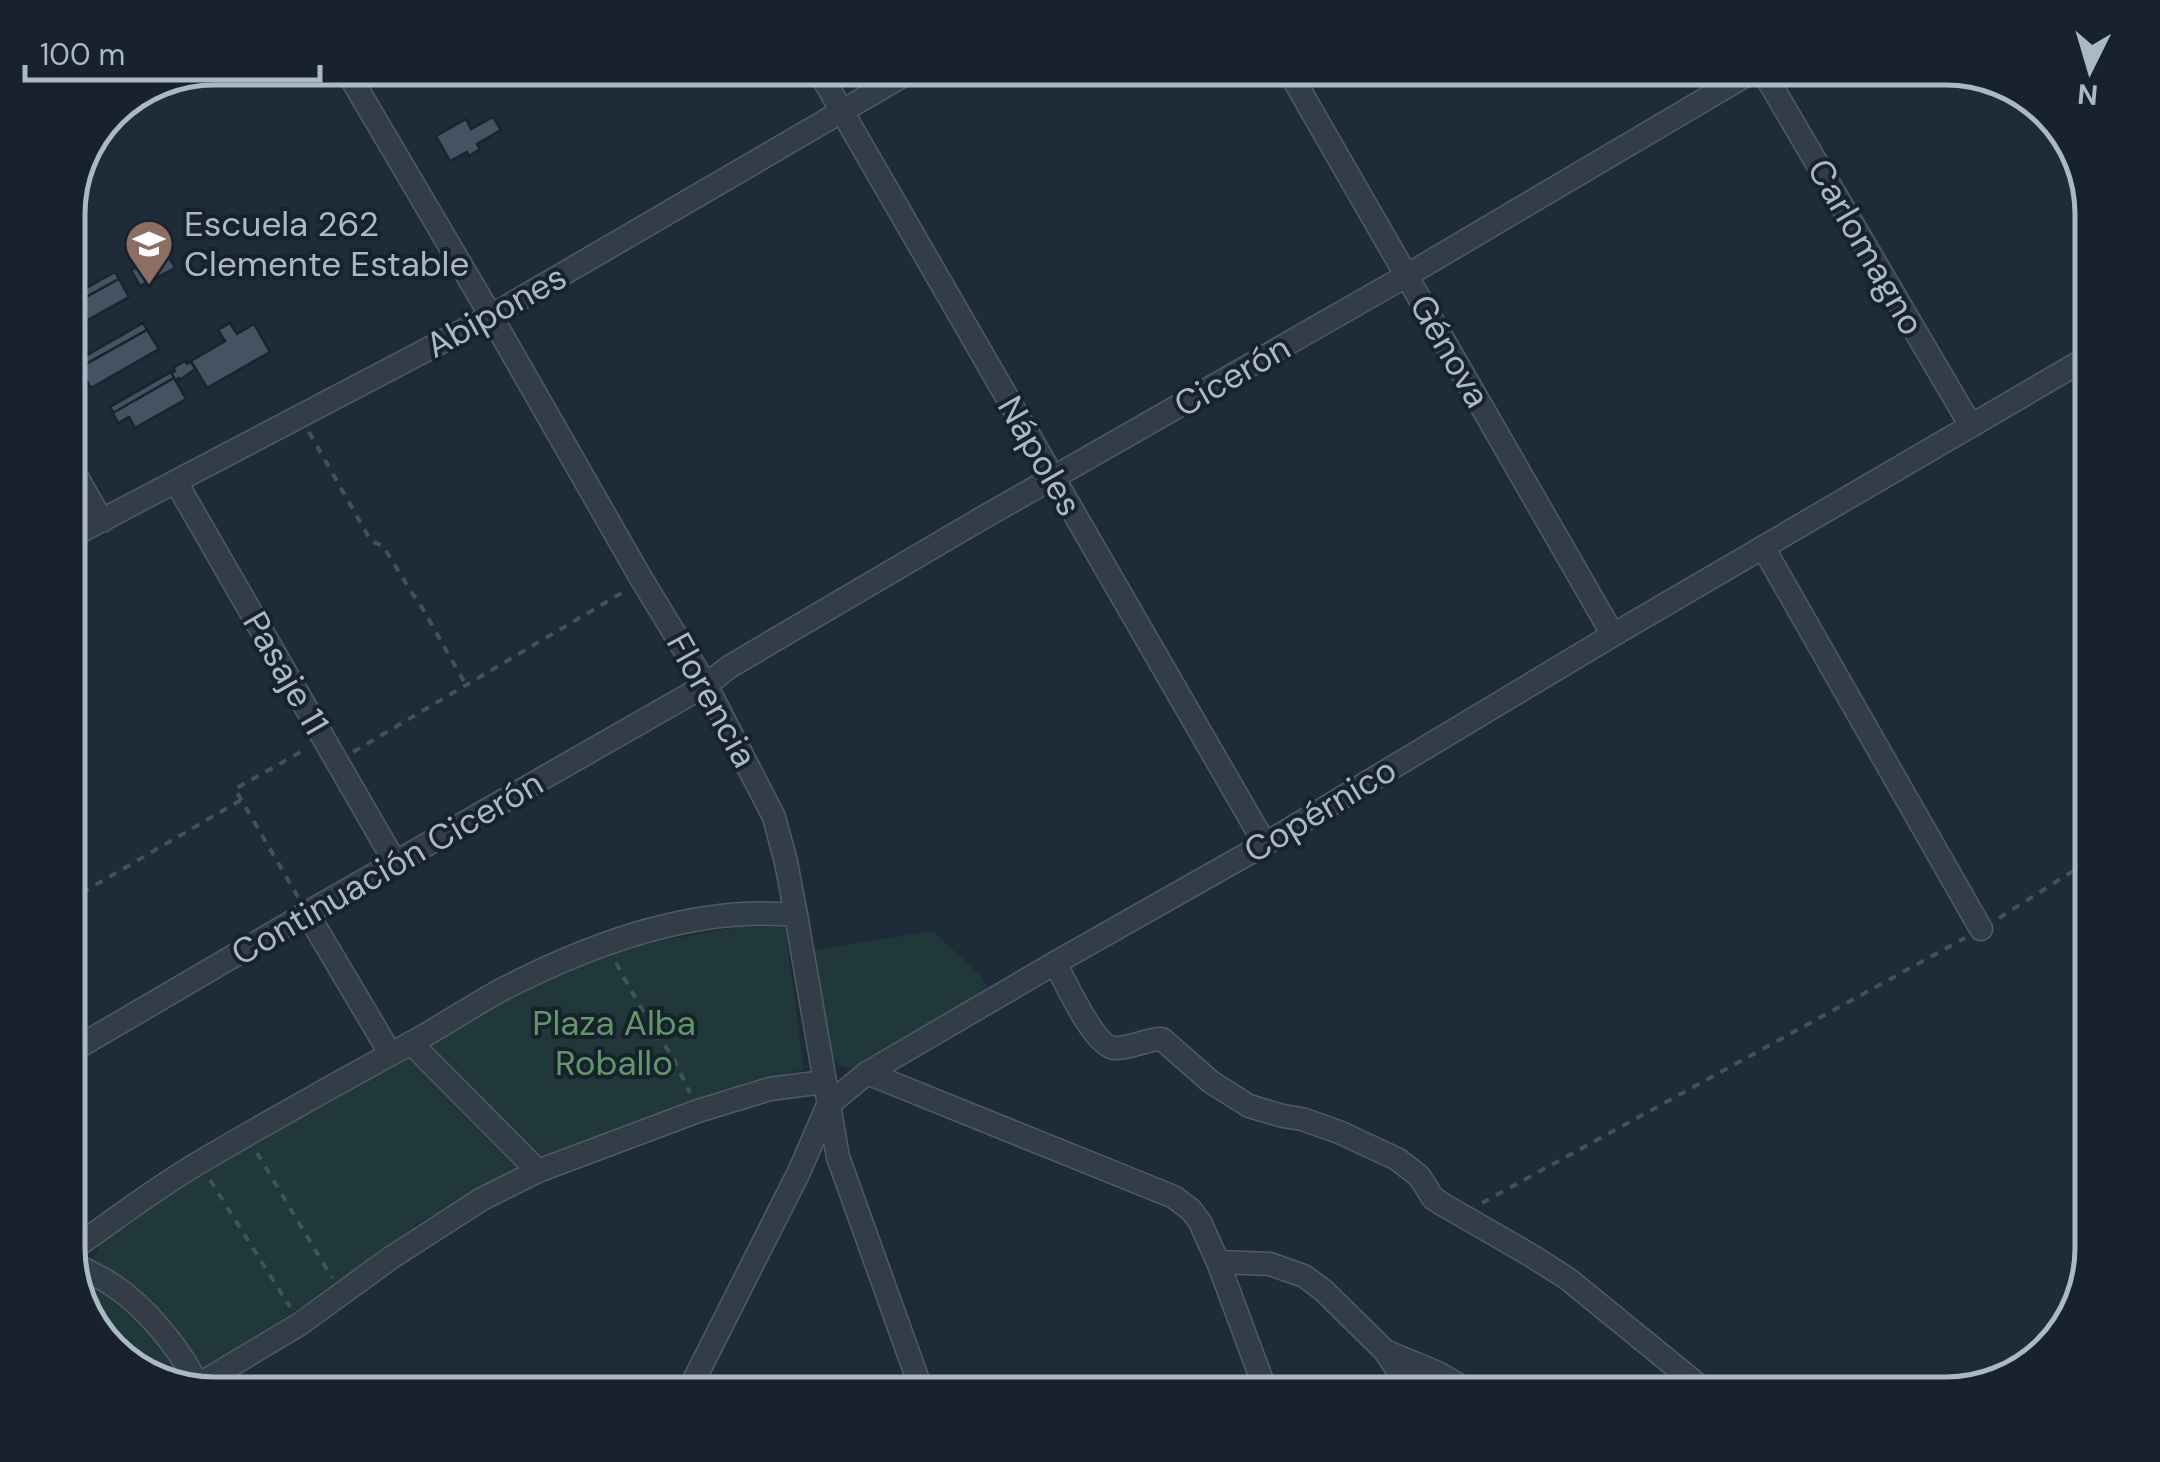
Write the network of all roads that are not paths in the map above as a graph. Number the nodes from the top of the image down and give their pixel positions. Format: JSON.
{"nodes":[{"id":1,"x":355,"y":85,"type":"edge"},
{"id":2,"x":827,"y":85,"type":"edge"},
{"id":3,"x":886,"y":85,"type":"edge"},
{"id":4,"x":1296,"y":85,"type":"edge"},
{"id":5,"x":1730,"y":85,"type":"edge"},
{"id":6,"x":1769,"y":85,"type":"edge"},
{"id":7,"x":842,"y":110,"type":"junction"},
{"id":8,"x":1406,"y":276,"type":"junction"},
{"id":9,"x":491,"y":316,"type":"junction"},
{"id":10,"x":2075,"y":365,"type":"edge"},
{"id":11,"x":1971,"y":426,"type":"junction"},
{"id":12,"x":1052,"y":479,"type":"junction"},
{"id":13,"x":176,"y":482,"type":"junction"},
{"id":14,"x":85,"y":492,"type":"edge"},
{"id":15,"x":102,"y":521,"type":"junction"},
{"id":16,"x":85,"y":530,"type":"edge"},
{"id":17,"x":1763,"y":547,"type":"junction"},
{"id":18,"x":1612,"y":635,"type":"junction"},
{"id":19,"x":706,"y":685,"type":"junction"},
{"id":20,"x":1265,"y":844,"type":"junction"},
{"id":21,"x":396,"y":864,"type":"junction"},
{"id":22,"x":307,"y":912,"type":"junction"},
{"id":23,"x":796,"y":915,"type":"junction"},
{"id":24,"x":1981,"y":929,"type":"road end"},
{"id":25,"x":1054,"y":963,"type":"junction"},
{"id":26,"x":85,"y":1043,"type":"edge"},
{"id":27,"x":401,"y":1048,"type":"junction"},
{"id":28,"x":867,"y":1073,"type":"junction"},
{"id":29,"x":826,"y":1093,"type":"junction"},
{"id":30,"x":538,"y":1172,"type":"junction"},
{"id":31,"x":85,"y":1240,"type":"edge"},
{"id":32,"x":1218,"y":1262,"type":"junction"},
{"id":33,"x":87,"y":1271,"type":"edge"},
{"id":34,"x":1386,"y":1351,"type":"junction"},
{"id":35,"x":189,"y":1375,"type":"edge"},
{"id":36,"x":215,"y":1377,"type":"edge"},
{"id":37,"x":696,"y":1377,"type":"edge"},
{"id":38,"x":917,"y":1377,"type":"edge"},
{"id":39,"x":1261,"y":1377,"type":"edge"},
{"id":40,"x":1402,"y":1377,"type":"edge"},
{"id":41,"x":1445,"y":1377,"type":"edge"},
{"id":42,"x":1688,"y":1377,"type":"edge"}],
"edges":[{"from":1,"to":9,"type":"street","name":"Florencia"},
{"from":2,"to":7,"type":"street","name":"Nápoles"},
{"from":3,"to":7,"type":"street","name":"Abipones"},
{"from":4,"to":8,"type":"street","name":"Génova"},
{"from":5,"to":8,"type":"street","name":"Cicerón"},
{"from":6,"to":11,"type":"street","name":"Carlomagno"},
{"from":7,"to":9,"type":"street","name":"Abipones"},
{"from":7,"to":12,"type":"street","name":"Nápoles"},
{"from":8,"to":12,"type":"street","name":"Cicerón"},
{"from":8,"to":18,"type":"street","name":"Génova"},
{"from":9,"to":13,"type":"street","name":"Abipones"},
{"from":9,"to":19,"type":"street","name":"Florencia"},
{"from":10,"to":11,"type":"street","name":"Copérnico"},
{"from":11,"to":17,"type":"street","name":"Copérnico"},
{"from":12,"to":19,"type":"street","name":"Cicerón"},
{"from":12,"to":20,"type":"street","name":"Nápoles"},
{"from":13,"to":15,"type":"street","name":"Abipones"},
{"from":13,"to":21,"type":"street","name":"Pasaje 11"},
{"from":14,"to":15,"type":"street"},
{"from":15,"to":16,"type":"street","name":"Abipones"},
{"from":17,"to":18,"type":"street","name":"Copérnico"},
{"from":17,"to":24,"type":"street"},
{"from":18,"to":20,"type":"street","name":"Copérnico"},
{"from":19,"to":21,"type":"street","name":"Continuación Cicerón"},
{"from":19,"to":23,"type":"street","name":"Florencia"},
{"from":20,"to":25,"type":"street","name":"Copérnico"},
{"from":21,"to":22,"type":"street","name":"Continuación Cicerón"},
{"from":22,"to":26,"type":"street","name":"Continuación Cicerón"},
{"from":22,"to":27,"type":"street"},
{"from":23,"to":27,"type":"street"},
{"from":23,"to":29,"type":"street","name":"Florencia"},
{"from":25,"to":28,"type":"street","name":"Copérnico"},
{"from":25,"to":42,"type":"street"},
{"from":27,"to":30,"type":"street"},
{"from":27,"to":31,"type":"street"},
{"from":28,"to":29,"type":"street","name":"Copérnico"},
{"from":28,"to":32,"type":"street"},
{"from":29,"to":30,"type":"street"},
{"from":29,"to":37,"type":"street","name":"Copérnico"},
{"from":29,"to":38,"type":"street","name":"Florencia"},
{"from":30,"to":36,"type":"street"},
{"from":32,"to":34,"type":"street"},
{"from":32,"to":39,"type":"street"},
{"from":33,"to":35,"type":"street"},
{"from":34,"to":40,"type":"street"},
{"from":34,"to":41,"type":"street"}]}
